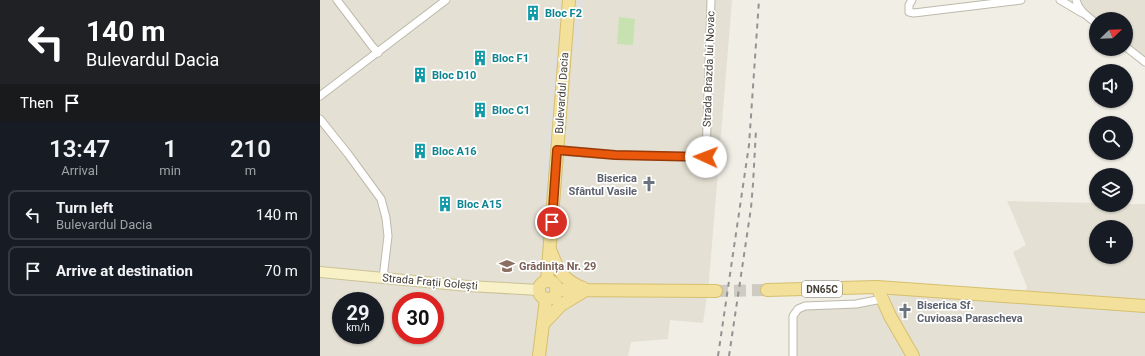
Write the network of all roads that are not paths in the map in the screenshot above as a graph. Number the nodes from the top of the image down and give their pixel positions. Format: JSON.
{"nodes":[{"id":1,"x":338,"y":0,"type":"edge"},
{"id":2,"x":446,"y":0,"type":"edge"},
{"id":3,"x":569,"y":0,"type":"edge"},
{"id":4,"x":711,"y":0,"type":"edge"},
{"id":5,"x":912,"y":0,"type":"edge"},
{"id":6,"x":1021,"y":0,"type":"edge"},
{"id":7,"x":1060,"y":0,"type":"edge"},
{"id":8,"x":1076,"y":0,"type":"edge"},
{"id":9,"x":1085,"y":15,"type":"junction"},
{"id":10,"x":1089,"y":18,"type":"edge"},
{"id":11,"x":378,"y":53,"type":"junction"},
{"id":12,"x":1133,"y":53,"type":"edge"},
{"id":13,"x":1145,"y":62,"type":"edge"},
{"id":14,"x":320,"y":96,"type":"edge"},
{"id":15,"x":320,"y":119,"type":"edge"},
{"id":16,"x":557,"y":150,"type":"junction"},
{"id":17,"x":550,"y":250,"type":"junction"},
{"id":18,"x":320,"y":272,"type":"edge"},
{"id":19,"x":383,"y":278,"type":"junction"},
{"id":20,"x":877,"y":287,"type":"junction"},
{"id":21,"x":547,"y":290,"type":"junction"},
{"id":22,"x":586,"y":290,"type":"junction"},
{"id":23,"x":767,"y":290,"type":"tunnel mouth"},
{"id":24,"x":716,"y":291,"type":"tunnel mouth"},
{"id":25,"x":882,"y":299,"type":"junction"},
{"id":26,"x":1145,"y":306,"type":"edge"},
{"id":27,"x":543,"y":324,"type":"junction"},
{"id":28,"x":539,"y":356,"type":"edge"},
{"id":29,"x":793,"y":356,"type":"edge"},
{"id":30,"x":913,"y":356,"type":"edge"}],
"edges":[{"from":1,"to":11,"type":"street"},
{"from":2,"to":11,"type":"street"},
{"from":3,"to":16,"type":"main road","name":"Bulevardul Dacia"},
{"from":4,"to":16,"type":"street","name":"Strada Brazda lui Novac"},
{"from":5,"to":6,"type":"street"},
{"from":7,"to":9,"type":"street"},
{"from":8,"to":9,"type":"street"},
{"from":9,"to":10,"type":"street"},
{"from":11,"to":14,"type":"street"},
{"from":12,"to":13,"type":"street"},
{"from":15,"to":19,"type":"street"},
{"from":16,"to":17,"type":"main road","name":"Bulevardul Dacia"},
{"from":17,"to":21,"type":"main road","name":"Bulevardul Dacia"},
{"from":17,"to":22,"type":"main road"},
{"from":18,"to":19,"type":"main road","name":"Strada Frații Golești"},
{"from":19,"to":21,"type":"main road","name":"Strada Frații Golești"},
{"from":20,"to":23,"type":"main road","number":"DN65C"},
{"from":20,"to":25,"type":"main road"},
{"from":20,"to":26,"type":"main road","number":"DN65C"},
{"from":21,"to":22,"type":"main road","name":"Strada Frații Golești"},
{"from":21,"to":27,"type":"main road","name":"Bulevardul Dacia"},
{"from":22,"to":24,"type":"main road","name":"Strada Frații Golești"},
{"from":22,"to":27,"type":"main road"},
{"from":25,"to":29,"type":"street"},
{"from":25,"to":30,"type":"main road"},
{"from":27,"to":28,"type":"main road","name":"Bulevardul Dacia"}]}
